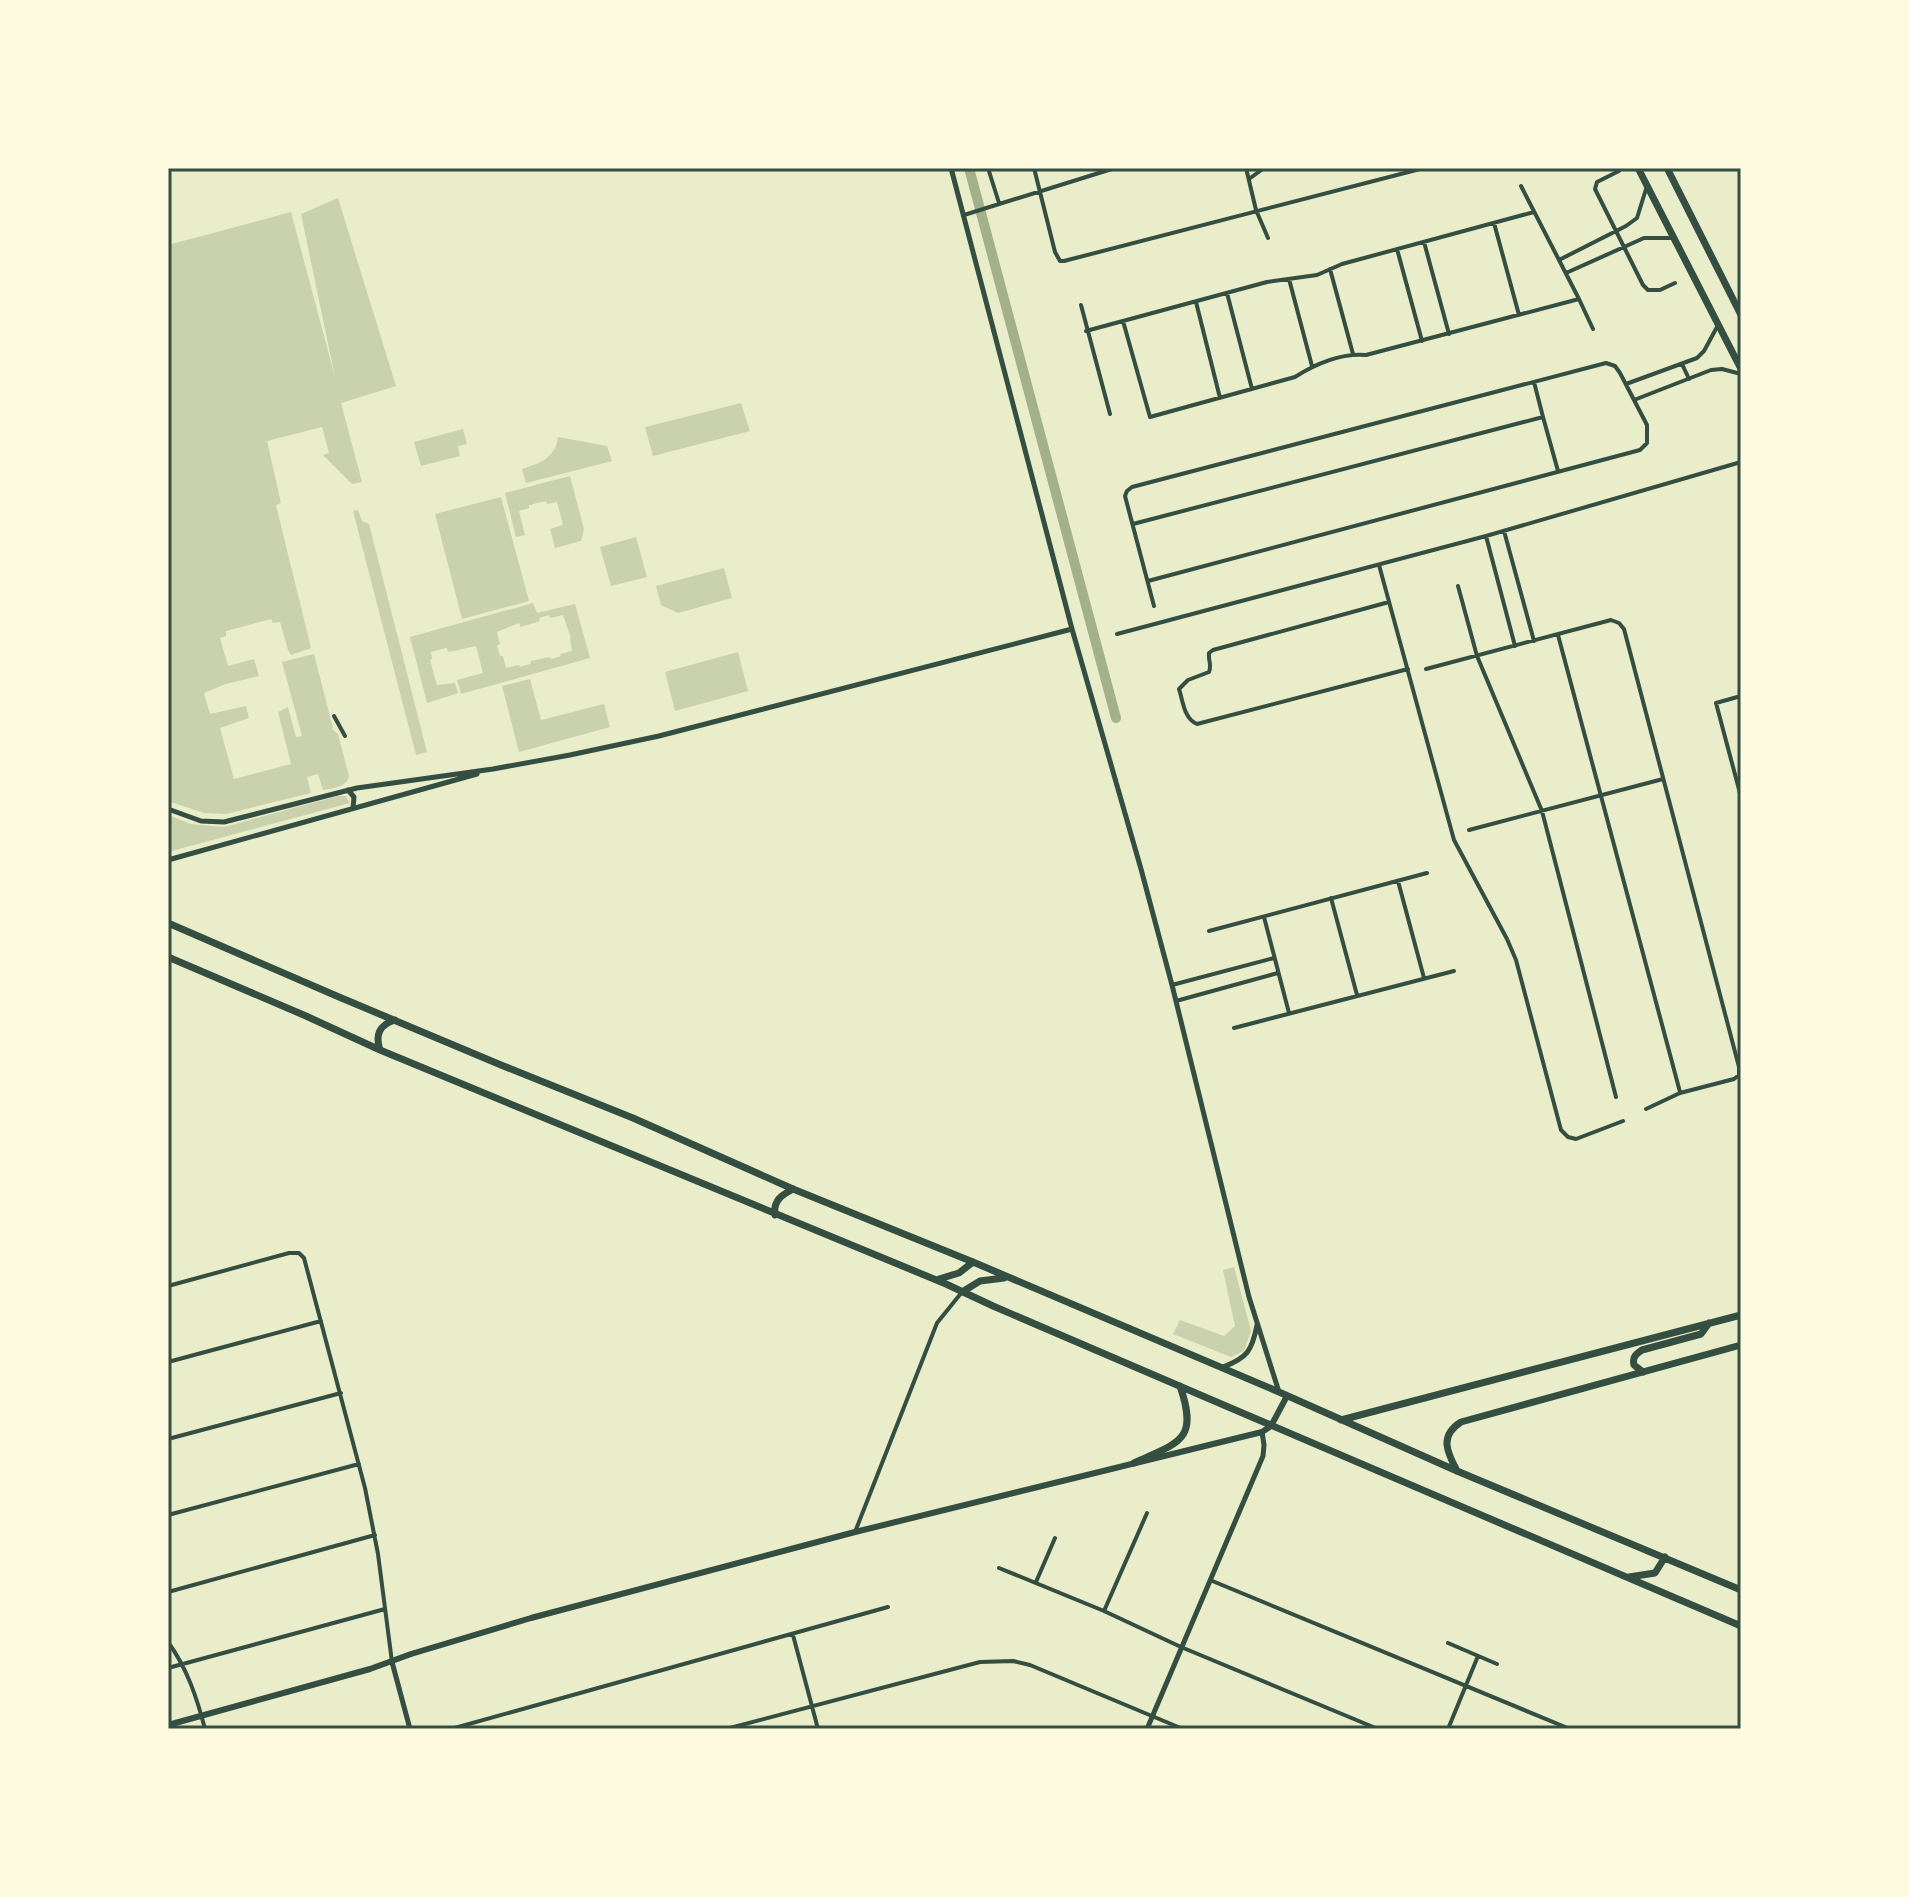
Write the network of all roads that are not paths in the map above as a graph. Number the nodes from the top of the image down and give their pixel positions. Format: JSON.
{"nodes":[{"id":1,"x":951,"y":168,"type":"edge"},
{"id":2,"x":988,"y":168,"type":"edge"},
{"id":3,"x":1034,"y":168,"type":"edge"},
{"id":4,"x":1115,"y":168,"type":"edge"},
{"id":5,"x":1246,"y":168,"type":"edge"},
{"id":6,"x":1264,"y":168,"type":"edge"},
{"id":7,"x":1424,"y":168,"type":"edge"},
{"id":8,"x":1638,"y":168,"type":"edge"},
{"id":9,"x":1667,"y":168,"type":"edge"},
{"id":10,"x":1108,"y":170,"type":"edge"},
{"id":11,"x":1619,"y":171,"type":"dead end"},
{"id":12,"x":1249,"y":179,"type":"junction"},
{"id":13,"x":1521,"y":186,"type":"dead end"},
{"id":14,"x":1647,"y":187,"type":"junction"},
{"id":15,"x":1041,"y":192,"type":"junction"},
{"id":16,"x":996,"y":204,"type":"junction"},
{"id":17,"x":1256,"y":210,"type":"junction"},
{"id":18,"x":1534,"y":212,"type":"junction"},
{"id":19,"x":964,"y":215,"type":"junction"},
{"id":20,"x":1494,"y":223,"type":"junction"},
{"id":21,"x":1617,"y":231,"type":"junction"},
{"id":22,"x":1268,"y":238,"type":"dead end"},
{"id":23,"x":1673,"y":238,"type":"junction"},
{"id":24,"x":1424,"y":242,"type":"junction"},
{"id":25,"x":1624,"y":247,"type":"junction"},
{"id":26,"x":1397,"y":249,"type":"junction"},
{"id":27,"x":1559,"y":260,"type":"junction"},
{"id":28,"x":1330,"y":269,"type":"junction"},
{"id":29,"x":1566,"y":273,"type":"junction"},
{"id":30,"x":1289,"y":279,"type":"junction"},
{"id":31,"x":1675,"y":283,"type":"dead end"},
{"id":32,"x":1227,"y":293,"type":"junction"},
{"id":33,"x":1579,"y":299,"type":"junction"},
{"id":34,"x":1196,"y":302,"type":"junction"},
{"id":35,"x":1081,"y":305,"type":"dead end"},
{"id":36,"x":1519,"y":315,"type":"junction"},
{"id":37,"x":1741,"y":315,"type":"edge"},
{"id":38,"x":1123,"y":321,"type":"junction"},
{"id":39,"x":1718,"y":324,"type":"junction"},
{"id":40,"x":1593,"y":329,"type":"dead end"},
{"id":41,"x":1086,"y":331,"type":"junction"},
{"id":42,"x":1449,"y":334,"type":"junction"},
{"id":43,"x":1422,"y":341,"type":"junction"},
{"id":44,"x":1353,"y":354,"type":"junction"},
{"id":45,"x":1682,"y":364,"type":"junction"},
{"id":46,"x":1312,"y":366,"type":"junction"},
{"id":47,"x":1741,"y":372,"type":"edge"},
{"id":48,"x":1689,"y":379,"type":"junction"},
{"id":49,"x":1534,"y":382,"type":"junction"},
{"id":50,"x":1626,"y":384,"type":"junction"},
{"id":51,"x":1252,"y":389,"type":"junction"},
{"id":52,"x":1220,"y":398,"type":"junction"},
{"id":53,"x":1634,"y":400,"type":"junction"},
{"id":54,"x":1110,"y":414,"type":"dead end"},
{"id":55,"x":1543,"y":417,"type":"junction"},
{"id":56,"x":1741,"y":462,"type":"edge"},
{"id":57,"x":1558,"y":471,"type":"junction"},
{"id":58,"x":1133,"y":524,"type":"junction"},
{"id":59,"x":1504,"y":531,"type":"junction"},
{"id":60,"x":1486,"y":536,"type":"junction"},
{"id":61,"x":1379,"y":565,"type":"junction"},
{"id":62,"x":1148,"y":581,"type":"junction"},
{"id":63,"x":1458,"y":586,"type":"dead end"},
{"id":64,"x":1390,"y":602,"type":"junction"},
{"id":65,"x":1154,"y":606,"type":"dead end"},
{"id":66,"x":1072,"y":629,"type":"junction"},
{"id":67,"x":1117,"y":634,"type":"dead end"},
{"id":68,"x":1558,"y":635,"type":"junction"},
{"id":69,"x":1534,"y":641,"type":"junction"},
{"id":70,"x":1515,"y":646,"type":"junction"},
{"id":71,"x":1477,"y":656,"type":"junction"},
{"id":72,"x":1408,"y":669,"type":"junction"},
{"id":73,"x":1426,"y":669,"type":"dead end"},
{"id":74,"x":1741,"y":696,"type":"edge"},
{"id":75,"x":334,"y":716,"type":"dead end"},
{"id":76,"x":345,"y":736,"type":"dead end"},
{"id":77,"x":493,"y":769,"type":"junction"},
{"id":78,"x":1663,"y":779,"type":"junction"},
{"id":79,"x":348,"y":790,"type":"junction"},
{"id":80,"x":1601,"y":796,"type":"junction"},
{"id":81,"x":1741,"y":797,"type":"edge"},
{"id":82,"x":168,"y":809,"type":"edge"},
{"id":83,"x":353,"y":809,"type":"junction"},
{"id":84,"x":1542,"y":811,"type":"junction"},
{"id":85,"x":1469,"y":830,"type":"dead end"},
{"id":86,"x":168,"y":860,"type":"edge"},
{"id":87,"x":1427,"y":873,"type":"dead end"},
{"id":88,"x":1398,"y":881,"type":"junction"},
{"id":89,"x":1331,"y":898,"type":"junction"},
{"id":90,"x":1264,"y":917,"type":"junction"},
{"id":91,"x":168,"y":923,"type":"edge"},
{"id":92,"x":1209,"y":931,"type":"dead end"},
{"id":93,"x":168,"y":957,"type":"edge"},
{"id":94,"x":1274,"y":958,"type":"junction"},
{"id":95,"x":1454,"y":971,"type":"dead end"},
{"id":96,"x":1278,"y":973,"type":"junction"},
{"id":97,"x":1424,"y":978,"type":"junction"},
{"id":98,"x":1172,"y":985,"type":"junction"},
{"id":99,"x":1357,"y":995,"type":"junction"},
{"id":100,"x":1176,"y":1001,"type":"junction"},
{"id":101,"x":1289,"y":1013,"type":"junction"},
{"id":102,"x":395,"y":1020,"type":"junction"},
{"id":103,"x":1234,"y":1028,"type":"dead end"},
{"id":104,"x":380,"y":1050,"type":"junction"},
{"id":105,"x":1680,"y":1093,"type":"junction"},
{"id":106,"x":1616,"y":1097,"type":"dead end"},
{"id":107,"x":1646,"y":1109,"type":"dead end"},
{"id":108,"x":1623,"y":1121,"type":"dead end"},
{"id":109,"x":793,"y":1189,"type":"junction"},
{"id":110,"x":775,"y":1215,"type":"junction"},
{"id":111,"x":973,"y":1262,"type":"junction"},
{"id":112,"x":1006,"y":1277,"type":"junction"},
{"id":113,"x":936,"y":1280,"type":"junction"},
{"id":114,"x":168,"y":1286,"type":"edge"},
{"id":115,"x":962,"y":1292,"type":"junction"},
{"id":116,"x":1741,"y":1315,"type":"edge"},
{"id":117,"x":321,"y":1321,"type":"junction"},
{"id":118,"x":1709,"y":1323,"type":"junction"},
{"id":119,"x":1257,"y":1324,"type":"junction"},
{"id":120,"x":1741,"y":1345,"type":"edge"},
{"id":121,"x":168,"y":1362,"type":"edge"},
{"id":122,"x":1221,"y":1368,"type":"junction"},
{"id":123,"x":1643,"y":1372,"type":"junction"},
{"id":124,"x":1180,"y":1386,"type":"junction"},
{"id":125,"x":341,"y":1393,"type":"junction"},
{"id":126,"x":1283,"y":1394,"type":"junction"},
{"id":127,"x":1341,"y":1420,"type":"junction"},
{"id":128,"x":1271,"y":1426,"type":"junction"},
{"id":129,"x":1262,"y":1432,"type":"junction"},
{"id":130,"x":168,"y":1439,"type":"edge"},
{"id":131,"x":1134,"y":1463,"type":"junction"},
{"id":132,"x":359,"y":1464,"type":"junction"},
{"id":133,"x":1457,"y":1471,"type":"junction"},
{"id":134,"x":1147,"y":1513,"type":"dead end"},
{"id":135,"x":168,"y":1515,"type":"edge"},
{"id":136,"x":855,"y":1532,"type":"junction"},
{"id":137,"x":375,"y":1535,"type":"junction"},
{"id":138,"x":1055,"y":1538,"type":"dead end"},
{"id":139,"x":1665,"y":1557,"type":"junction"},
{"id":140,"x":999,"y":1568,"type":"dead end"},
{"id":141,"x":1627,"y":1577,"type":"junction"},
{"id":142,"x":1210,"y":1580,"type":"junction"},
{"id":143,"x":1036,"y":1582,"type":"junction"},
{"id":144,"x":1741,"y":1590,"type":"edge"},
{"id":145,"x":168,"y":1592,"type":"edge"},
{"id":146,"x":888,"y":1607,"type":"dead end"},
{"id":147,"x":385,"y":1609,"type":"junction"},
{"id":148,"x":1104,"y":1611,"type":"junction"},
{"id":149,"x":1741,"y":1626,"type":"edge"},
{"id":150,"x":793,"y":1635,"type":"junction"},
{"id":151,"x":168,"y":1642,"type":"edge"},
{"id":152,"x":1448,"y":1643,"type":"dead end"},
{"id":153,"x":1181,"y":1647,"type":"junction"},
{"id":154,"x":1478,"y":1656,"type":"junction"},
{"id":155,"x":392,"y":1662,"type":"junction"},
{"id":156,"x":182,"y":1664,"type":"junction"},
{"id":157,"x":1497,"y":1664,"type":"dead end"},
{"id":158,"x":168,"y":1668,"type":"edge"},
{"id":159,"x":1466,"y":1685,"type":"junction"},
{"id":160,"x":812,"y":1705,"type":"junction"},
{"id":161,"x":202,"y":1716,"type":"junction"},
{"id":162,"x":1152,"y":1716,"type":"junction"},
{"id":163,"x":168,"y":1725,"type":"edge"},
{"id":164,"x":205,"y":1729,"type":"edge"},
{"id":165,"x":410,"y":1729,"type":"edge"},
{"id":166,"x":451,"y":1729,"type":"edge"},
{"id":167,"x":726,"y":1729,"type":"edge"},
{"id":168,"x":818,"y":1729,"type":"edge"},
{"id":169,"x":1147,"y":1729,"type":"edge"},
{"id":170,"x":1183,"y":1729,"type":"edge"},
{"id":171,"x":1378,"y":1729,"type":"edge"},
{"id":172,"x":1448,"y":1729,"type":"edge"},
{"id":173,"x":1570,"y":1729,"type":"edge"}],
"edges":[{"from":1,"to":19,"type":"street"},
{"from":2,"to":16,"type":"street"},
{"from":3,"to":15,"type":"street"},
{"from":4,"to":10,"type":"street"},
{"from":5,"to":12,"type":"street"},
{"from":6,"to":12,"type":"street"},
{"from":7,"to":17,"type":"street"},
{"from":8,"to":14,"type":"main road"},
{"from":9,"to":37,"type":"main road"},
{"from":10,"to":15,"type":"street"},
{"from":11,"to":21,"type":"street"},
{"from":12,"to":17,"type":"street"},
{"from":13,"to":18,"type":"street"},
{"from":14,"to":21,"type":"street"},
{"from":14,"to":23,"type":"main road"},
{"from":15,"to":16,"type":"street"},
{"from":15,"to":17,"type":"street"},
{"from":16,"to":19,"type":"street"},
{"from":17,"to":22,"type":"street"},
{"from":18,"to":20,"type":"street"},
{"from":18,"to":27,"type":"street"},
{"from":19,"to":66,"type":"street"},
{"from":20,"to":24,"type":"street"},
{"from":20,"to":36,"type":"street"},
{"from":21,"to":25,"type":"street"},
{"from":21,"to":27,"type":"street"},
{"from":23,"to":25,"type":"street"},
{"from":23,"to":39,"type":"main road"},
{"from":24,"to":26,"type":"street"},
{"from":24,"to":42,"type":"street"},
{"from":25,"to":29,"type":"street"},
{"from":25,"to":31,"type":"street"},
{"from":26,"to":28,"type":"street"},
{"from":26,"to":43,"type":"street"},
{"from":27,"to":29,"type":"street"},
{"from":28,"to":30,"type":"street"},
{"from":28,"to":44,"type":"street"},
{"from":29,"to":33,"type":"street"},
{"from":30,"to":32,"type":"street"},
{"from":30,"to":46,"type":"street"},
{"from":32,"to":34,"type":"street"},
{"from":32,"to":51,"type":"street"},
{"from":33,"to":36,"type":"street"},
{"from":33,"to":40,"type":"street"},
{"from":34,"to":38,"type":"street"},
{"from":34,"to":52,"type":"street"},
{"from":35,"to":41,"type":"street"},
{"from":36,"to":42,"type":"street"},
{"from":38,"to":41,"type":"street"},
{"from":38,"to":52,"type":"street"},
{"from":39,"to":45,"type":"street"},
{"from":39,"to":47,"type":"main road"},
{"from":41,"to":54,"type":"street"},
{"from":42,"to":43,"type":"street"},
{"from":43,"to":44,"type":"street"},
{"from":44,"to":46,"type":"street"},
{"from":45,"to":48,"type":"street"},
{"from":45,"to":50,"type":"street"},
{"from":46,"to":51,"type":"street"},
{"from":47,"to":48,"type":"street"},
{"from":48,"to":53,"type":"street"},
{"from":49,"to":50,"type":"street"},
{"from":49,"to":55,"type":"street"},
{"from":49,"to":58,"type":"street"},
{"from":50,"to":53,"type":"street"},
{"from":51,"to":52,"type":"street"},
{"from":53,"to":57,"type":"street"},
{"from":55,"to":57,"type":"street"},
{"from":55,"to":58,"type":"street"},
{"from":56,"to":59,"type":"street"},
{"from":57,"to":62,"type":"street"},
{"from":58,"to":62,"type":"street"},
{"from":59,"to":60,"type":"street"},
{"from":59,"to":69,"type":"street"},
{"from":60,"to":61,"type":"street"},
{"from":60,"to":70,"type":"street"},
{"from":61,"to":64,"type":"street"},
{"from":61,"to":67,"type":"street"},
{"from":62,"to":65,"type":"street"},
{"from":63,"to":71,"type":"street"},
{"from":64,"to":72,"type":"street"},
{"from":64,"to":72,"type":"street"},
{"from":66,"to":77,"type":"street"},
{"from":66,"to":98,"type":"street"},
{"from":68,"to":69,"type":"street"},
{"from":68,"to":78,"type":"street"},
{"from":68,"to":80,"type":"street"},
{"from":69,"to":70,"type":"street"},
{"from":70,"to":71,"type":"street"},
{"from":71,"to":73,"type":"street"},
{"from":71,"to":84,"type":"street"},
{"from":72,"to":108,"type":"street"},
{"from":74,"to":81,"type":"street"},
{"from":75,"to":76,"type":"street"},
{"from":77,"to":79,"type":"street"},
{"from":77,"to":83,"type":"street"},
{"from":78,"to":80,"type":"street"},
{"from":78,"to":105,"type":"street"},
{"from":79,"to":82,"type":"street"},
{"from":79,"to":83,"type":"street"},
{"from":80,"to":84,"type":"street"},
{"from":80,"to":105,"type":"street"},
{"from":83,"to":86,"type":"street"},
{"from":84,"to":85,"type":"street"},
{"from":84,"to":106,"type":"street"},
{"from":87,"to":88,"type":"street"},
{"from":88,"to":89,"type":"street"},
{"from":88,"to":97,"type":"street"},
{"from":89,"to":90,"type":"street"},
{"from":89,"to":99,"type":"street"},
{"from":90,"to":92,"type":"street"},
{"from":90,"to":94,"type":"street"},
{"from":91,"to":102,"type":"main road"},
{"from":93,"to":104,"type":"main road"},
{"from":94,"to":96,"type":"street"},
{"from":94,"to":98,"type":"street"},
{"from":95,"to":97,"type":"street"},
{"from":96,"to":100,"type":"street"},
{"from":96,"to":101,"type":"street"},
{"from":97,"to":99,"type":"street"},
{"from":98,"to":100,"type":"street"},
{"from":99,"to":101,"type":"street"},
{"from":100,"to":119,"type":"street"},
{"from":101,"to":103,"type":"street"},
{"from":102,"to":104,"type":"main road"},
{"from":102,"to":109,"type":"main road"},
{"from":104,"to":110,"type":"main road"},
{"from":105,"to":107,"type":"street"},
{"from":109,"to":110,"type":"main road"},
{"from":109,"to":111,"type":"main road"},
{"from":110,"to":113,"type":"main road"},
{"from":111,"to":112,"type":"main road"},
{"from":111,"to":113,"type":"main road"},
{"from":112,"to":115,"type":"main road"},
{"from":112,"to":122,"type":"main road"},
{"from":113,"to":115,"type":"main road"},
{"from":114,"to":117,"type":"street"},
{"from":115,"to":124,"type":"main road"},
{"from":115,"to":136,"type":"street"},
{"from":116,"to":118,"type":"main road"},
{"from":117,"to":121,"type":"street"},
{"from":117,"to":125,"type":"street"},
{"from":118,"to":123,"type":"main road"},
{"from":118,"to":127,"type":"main road"},
{"from":119,"to":122,"type":"street"},
{"from":119,"to":126,"type":"street"},
{"from":120,"to":123,"type":"main road"},
{"from":122,"to":126,"type":"main road"},
{"from":123,"to":133,"type":"main road"},
{"from":124,"to":128,"type":"main road"},
{"from":124,"to":131,"type":"main road"},
{"from":125,"to":130,"type":"street"},
{"from":125,"to":132,"type":"street"},
{"from":126,"to":127,"type":"main road"},
{"from":126,"to":128,"type":"main road"},
{"from":127,"to":133,"type":"main road"},
{"from":128,"to":129,"type":"main road"},
{"from":128,"to":141,"type":"main road"},
{"from":129,"to":131,"type":"main road"},
{"from":129,"to":142,"type":"street"},
{"from":131,"to":136,"type":"main road"},
{"from":132,"to":135,"type":"street"},
{"from":132,"to":137,"type":"street"},
{"from":133,"to":139,"type":"main road"},
{"from":134,"to":148,"type":"street"},
{"from":136,"to":155,"type":"main road"},
{"from":137,"to":145,"type":"street"},
{"from":137,"to":147,"type":"street"},
{"from":138,"to":143,"type":"street"},
{"from":139,"to":141,"type":"main road"},
{"from":139,"to":144,"type":"main road"},
{"from":140,"to":143,"type":"street"},
{"from":141,"to":149,"type":"main road"},
{"from":142,"to":153,"type":"street"},
{"from":142,"to":159,"type":"street"},
{"from":143,"to":148,"type":"street"},
{"from":146,"to":150,"type":"street"},
{"from":147,"to":155,"type":"street"},
{"from":147,"to":156,"type":"street"},
{"from":148,"to":153,"type":"street"},
{"from":150,"to":160,"type":"street"},
{"from":150,"to":166,"type":"street"},
{"from":151,"to":156,"type":"street"},
{"from":152,"to":154,"type":"street"},
{"from":153,"to":162,"type":"street"},
{"from":153,"to":171,"type":"street"},
{"from":154,"to":157,"type":"street"},
{"from":154,"to":159,"type":"street"},
{"from":155,"to":161,"type":"main road"},
{"from":155,"to":165,"type":"street"},
{"from":156,"to":158,"type":"street"},
{"from":156,"to":161,"type":"street"},
{"from":159,"to":172,"type":"street"},
{"from":159,"to":173,"type":"street"},
{"from":160,"to":162,"type":"street"},
{"from":160,"to":167,"type":"street"},
{"from":160,"to":168,"type":"street"},
{"from":161,"to":163,"type":"main road"},
{"from":161,"to":164,"type":"street"},
{"from":162,"to":169,"type":"street"},
{"from":162,"to":170,"type":"street"}]}
